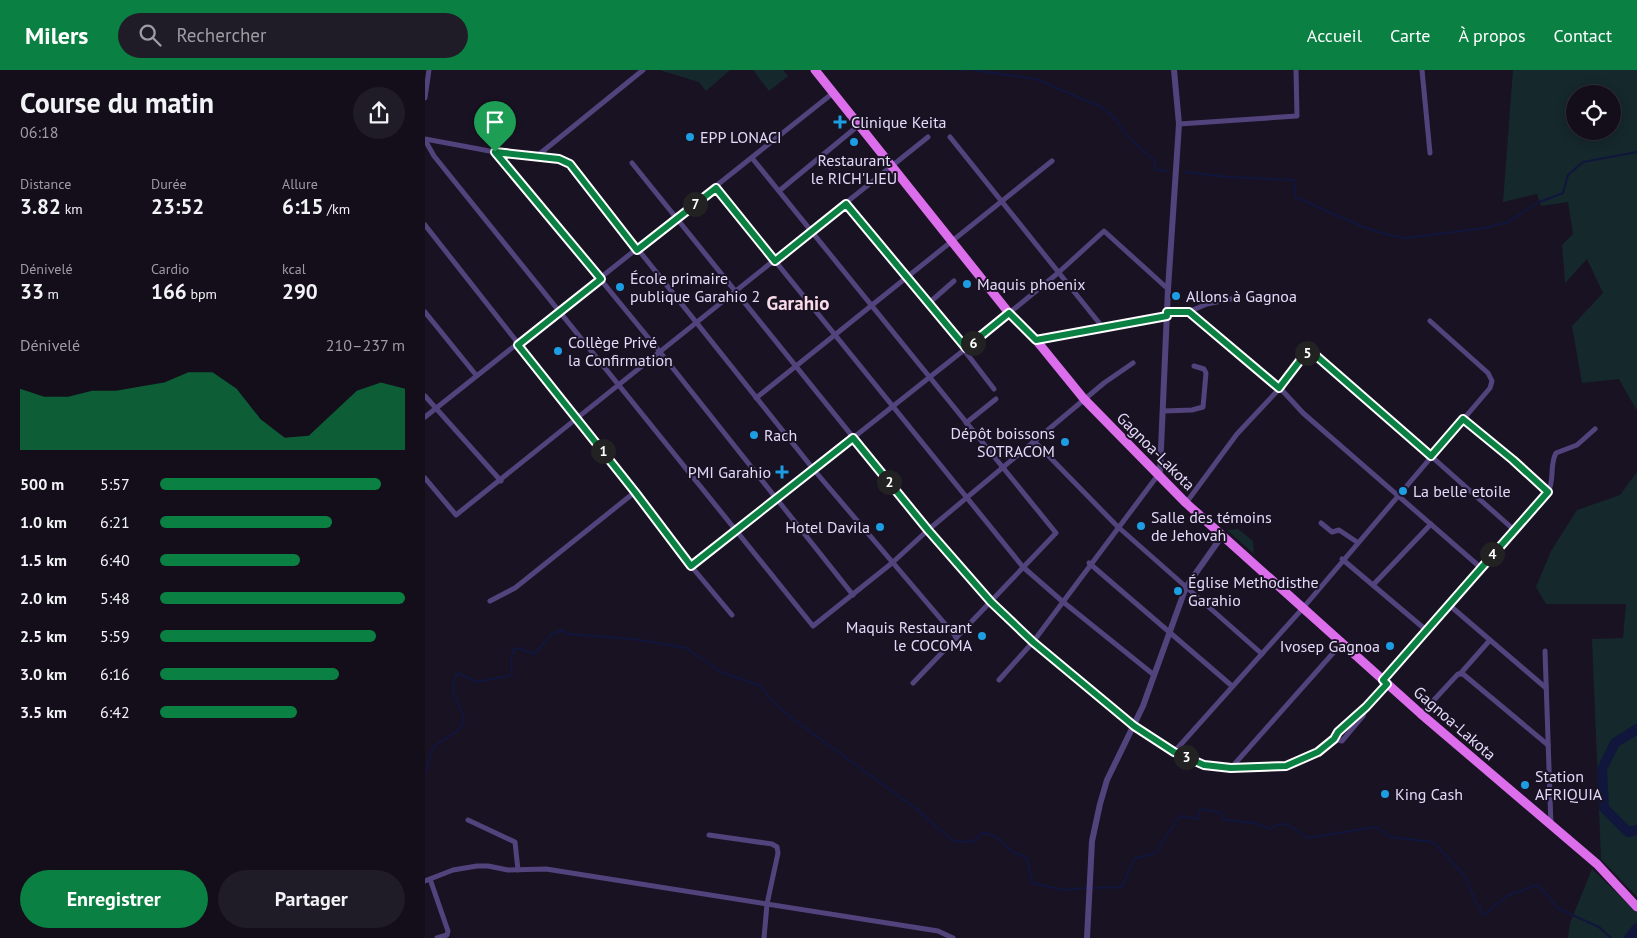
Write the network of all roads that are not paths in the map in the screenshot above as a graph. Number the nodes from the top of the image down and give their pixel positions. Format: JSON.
{"nodes":[{"id":1,"x":429,"y":70,"type":"edge"},
{"id":2,"x":643,"y":70,"type":"edge"},
{"id":3,"x":815,"y":70,"type":"edge"},
{"id":4,"x":1174,"y":70,"type":"edge"},
{"id":5,"x":1296,"y":70,"type":"edge"},
{"id":6,"x":1422,"y":70,"type":"edge"},
{"id":7,"x":833,"y":92,"type":"junction"},
{"id":8,"x":425,"y":98,"type":"edge"},
{"id":9,"x":1179,"y":124,"type":"junction"},
{"id":10,"x":859,"y":125,"type":"junction"},
{"id":11,"x":929,"y":137,"type":"dead end"},
{"id":12,"x":950,"y":137,"type":"dead end"},
{"id":13,"x":425,"y":139,"type":"edge"},
{"id":14,"x":495,"y":152,"type":"junction"},
{"id":15,"x":1430,"y":153,"type":"dead end"},
{"id":16,"x":537,"y":156,"type":"junction"},
{"id":17,"x":753,"y":158,"type":"junction"},
{"id":18,"x":1052,"y":161,"type":"dead end"},
{"id":19,"x":632,"y":163,"type":"dead end"},
{"id":20,"x":892,"y":168,"type":"junction"},
{"id":21,"x":716,"y":188,"type":"junction"},
{"id":22,"x":779,"y":191,"type":"junction"},
{"id":23,"x":1001,"y":202,"type":"junction"},
{"id":24,"x":846,"y":204,"type":"junction"},
{"id":25,"x":677,"y":218,"type":"junction"},
{"id":26,"x":425,"y":225,"type":"edge"},
{"id":27,"x":812,"y":232,"type":"junction"},
{"id":28,"x":952,"y":241,"type":"junction"},
{"id":29,"x":637,"y":250,"type":"junction"},
{"id":30,"x":775,"y":261,"type":"junction"},
{"id":31,"x":1059,"y":273,"type":"junction"},
{"id":32,"x":908,"y":277,"type":"junction"},
{"id":33,"x":601,"y":279,"type":"junction"},
{"id":34,"x":954,"y":281,"type":"dead end"},
{"id":35,"x":1168,"y":288,"type":"junction"},
{"id":36,"x":736,"y":292,"type":"junction"},
{"id":37,"x":1231,"y":299,"type":"dead end"},
{"id":38,"x":929,"y":303,"type":"junction"},
{"id":39,"x":871,"y":306,"type":"junction"},
{"id":40,"x":425,"y":312,"type":"edge"},
{"id":41,"x":560,"y":312,"type":"junction"},
{"id":42,"x":1189,"y":312,"type":"junction"},
{"id":43,"x":1009,"y":313,"type":"junction"},
{"id":44,"x":1167,"y":314,"type":"junction"},
{"id":45,"x":1430,"y":321,"type":"dead end"},
{"id":46,"x":696,"y":324,"type":"junction"},
{"id":47,"x":1104,"y":330,"type":"junction"},
{"id":48,"x":834,"y":334,"type":"junction"},
{"id":49,"x":1036,"y":340,"type":"junction"},
{"id":50,"x":518,"y":345,"type":"junction"},
{"id":51,"x":965,"y":349,"type":"junction"},
{"id":52,"x":660,"y":352,"type":"junction"},
{"id":53,"x":1133,"y":363,"type":"dead end"},
{"id":54,"x":1194,"y":366,"type":"dead end"},
{"id":55,"x":797,"y":367,"type":"junction"},
{"id":56,"x":476,"y":375,"type":"junction"},
{"id":57,"x":929,"y":378,"type":"junction"},
{"id":58,"x":619,"y":385,"type":"junction"},
{"id":59,"x":1279,"y":388,"type":"junction"},
{"id":60,"x":994,"y":389,"type":"dead end"},
{"id":61,"x":425,"y":396,"type":"edge"},
{"id":62,"x":756,"y":398,"type":"junction"},
{"id":63,"x":995,"y":399,"type":"dead end"},
{"id":64,"x":1084,"y":399,"type":"junction"},
{"id":65,"x":893,"y":407,"type":"junction"},
{"id":66,"x":435,"y":409,"type":"junction"},
{"id":67,"x":1164,"y":411,"type":"junction"},
{"id":68,"x":425,"y":417,"type":"edge"},
{"id":69,"x":577,"y":419,"type":"junction"},
{"id":70,"x":1463,"y":419,"type":"junction"},
{"id":71,"x":966,"y":423,"type":"junction"},
{"id":72,"x":1595,"y":429,"type":"dead end"},
{"id":73,"x":853,"y":438,"type":"junction"},
{"id":74,"x":1033,"y":441,"type":"junction"},
{"id":75,"x":1431,"y":456,"type":"junction"},
{"id":76,"x":1002,"y":468,"type":"junction"},
{"id":77,"x":813,"y":470,"type":"junction"},
{"id":78,"x":1157,"y":475,"type":"junction"},
{"id":79,"x":425,"y":478,"type":"edge"},
{"id":80,"x":501,"y":481,"type":"junction"},
{"id":81,"x":635,"y":492,"type":"junction"},
{"id":82,"x":1548,"y":492,"type":"junction"},
{"id":83,"x":1397,"y":495,"type":"junction"},
{"id":84,"x":966,"y":498,"type":"junction"},
{"id":85,"x":776,"y":500,"type":"junction"},
{"id":86,"x":1186,"y":503,"type":"junction"},
{"id":87,"x":1321,"y":523,"type":"dead end"},
{"id":88,"x":1431,"y":524,"type":"junction"},
{"id":89,"x":1117,"y":526,"type":"junction"},
{"id":90,"x":1513,"y":529,"type":"junction"},
{"id":91,"x":928,"y":530,"type":"junction"},
{"id":92,"x":736,"y":531,"type":"junction"},
{"id":93,"x":1222,"y":536,"type":"junction"},
{"id":94,"x":1357,"y":542,"type":"junction"},
{"id":95,"x":1342,"y":559,"type":"junction"},
{"id":96,"x":892,"y":563,"type":"junction"},
{"id":97,"x":1089,"y":563,"type":"junction"},
{"id":98,"x":691,"y":566,"type":"junction"},
{"id":99,"x":1023,"y":567,"type":"junction"},
{"id":100,"x":1480,"y":567,"type":"junction"},
{"id":101,"x":1373,"y":585,"type":"junction"},
{"id":102,"x":1186,"y":587,"type":"junction"},
{"id":103,"x":853,"y":595,"type":"junction"},
{"id":104,"x":490,"y":601,"type":"dead end"},
{"id":105,"x":1062,"y":601,"type":"junction"},
{"id":106,"x":991,"y":602,"type":"junction"},
{"id":107,"x":1448,"y":604,"type":"junction"},
{"id":108,"x":1303,"y":608,"type":"junction"},
{"id":109,"x":732,"y":615,"type":"dead end"},
{"id":110,"x":1169,"y":630,"type":"junction"},
{"id":111,"x":1426,"y":630,"type":"junction"},
{"id":112,"x":957,"y":638,"type":"junction"},
{"id":113,"x":1490,"y":640,"type":"junction"},
{"id":114,"x":1033,"y":642,"type":"junction"},
{"id":115,"x":1342,"y":643,"type":"junction"},
{"id":116,"x":1545,"y":651,"type":"dead end"},
{"id":117,"x":1262,"y":654,"type":"junction"},
{"id":118,"x":1460,"y":674,"type":"junction"},
{"id":119,"x":1154,"y":675,"type":"junction"},
{"id":120,"x":999,"y":680,"type":"dead end"},
{"id":121,"x":1385,"y":682,"type":"junction"},
{"id":122,"x":913,"y":683,"type":"dead end"},
{"id":123,"x":1232,"y":686,"type":"junction"},
{"id":124,"x":1546,"y":688,"type":"junction"},
{"id":125,"x":1366,"y":707,"type":"junction"},
{"id":126,"x":1421,"y":714,"type":"junction"},
{"id":127,"x":1134,"y":726,"type":"junction"},
{"id":128,"x":1334,"y":739,"type":"junction"},
{"id":129,"x":1548,"y":745,"type":"junction"},
{"id":130,"x":1174,"y":752,"type":"junction"},
{"id":131,"x":1231,"y":768,"type":"junction"},
{"id":132,"x":468,"y":820,"type":"dead end"},
{"id":133,"x":1551,"y":826,"type":"junction"},
{"id":134,"x":709,"y":835,"type":"dead end"},
{"id":135,"x":518,"y":870,"type":"junction"},
{"id":136,"x":428,"y":880,"type":"edge"},
{"id":137,"x":767,"y":904,"type":"junction"},
{"id":138,"x":1637,"y":906,"type":"edge"},
{"id":139,"x":437,"y":938,"type":"edge"},
{"id":140,"x":764,"y":938,"type":"edge"},
{"id":141,"x":953,"y":938,"type":"edge"},
{"id":142,"x":1087,"y":938,"type":"edge"}],
"edges":[{"from":1,"to":8,"type":"street"},
{"from":2,"to":16,"type":"street"},
{"from":3,"to":7,"type":"main road","name":"Gagnoa-Lakota"},
{"from":4,"to":9,"type":"street"},
{"from":5,"to":9,"type":"street"},
{"from":6,"to":15,"type":"street"},
{"from":7,"to":10,"type":"main road","name":"Gagnoa-Lakota"},
{"from":7,"to":17,"type":"street"},
{"from":9,"to":35,"type":"street"},
{"from":10,"to":20,"type":"main road","name":"Gagnoa-Lakota"},
{"from":10,"to":22,"type":"street"},
{"from":11,"to":20,"type":"street"},
{"from":12,"to":23,"type":"street"},
{"from":13,"to":14,"type":"street"},
{"from":13,"to":41,"type":"street"},
{"from":14,"to":16,"type":"street"},
{"from":14,"to":33,"type":"street"},
{"from":16,"to":29,"type":"street"},
{"from":17,"to":21,"type":"street"},
{"from":17,"to":22,"type":"street"},
{"from":18,"to":23,"type":"street"},
{"from":19,"to":25,"type":"street"},
{"from":20,"to":24,"type":"street"},
{"from":20,"to":28,"type":"main road","name":"Gagnoa-Lakota"},
{"from":21,"to":25,"type":"street"},
{"from":21,"to":30,"type":"street"},
{"from":22,"to":27,"type":"street"},
{"from":23,"to":28,"type":"street"},
{"from":23,"to":31,"type":"street"},
{"from":24,"to":27,"type":"street"},
{"from":24,"to":32,"type":"street"},
{"from":25,"to":29,"type":"street"},
{"from":25,"to":36,"type":"street"},
{"from":26,"to":50,"type":"street"},
{"from":27,"to":30,"type":"street"},
{"from":27,"to":39,"type":"street"},
{"from":28,"to":32,"type":"street"},
{"from":28,"to":43,"type":"main road","name":"Gagnoa-Lakota"},
{"from":29,"to":33,"type":"street"},
{"from":29,"to":46,"type":"street"},
{"from":30,"to":36,"type":"street"},
{"from":30,"to":48,"type":"street"},
{"from":31,"to":35,"type":"street"},
{"from":31,"to":43,"type":"street"},
{"from":31,"to":47,"type":"street"},
{"from":32,"to":38,"type":"street"},
{"from":32,"to":39,"type":"street"},
{"from":33,"to":41,"type":"street"},
{"from":33,"to":52,"type":"street"},
{"from":34,"to":38,"type":"street"},
{"from":35,"to":44,"type":"street"},
{"from":36,"to":46,"type":"street"},
{"from":36,"to":55,"type":"street"},
{"from":37,"to":42,"type":"street"},
{"from":38,"to":51,"type":"street"},
{"from":39,"to":48,"type":"street"},
{"from":39,"to":57,"type":"street"},
{"from":40,"to":56,"type":"street"},
{"from":41,"to":50,"type":"street"},
{"from":41,"to":58,"type":"street"},
{"from":42,"to":44,"type":"street"},
{"from":42,"to":59,"type":"street"},
{"from":43,"to":49,"type":"main road","name":"Gagnoa-Lakota"},
{"from":43,"to":51,"type":"street"},
{"from":44,"to":47,"type":"street"},
{"from":44,"to":67,"type":"street"},
{"from":45,"to":70,"type":"street"},
{"from":46,"to":52,"type":"street"},
{"from":46,"to":62,"type":"street"},
{"from":47,"to":49,"type":"street"},
{"from":48,"to":55,"type":"street"},
{"from":48,"to":65,"type":"street"},
{"from":49,"to":64,"type":"main road","name":"Gagnoa-Lakota"},
{"from":50,"to":56,"type":"street"},
{"from":50,"to":69,"type":"street"},
{"from":51,"to":57,"type":"street"},
{"from":51,"to":60,"type":"street"},
{"from":52,"to":58,"type":"street"},
{"from":52,"to":85,"type":"street"},
{"from":53,"to":64,"type":"street"},
{"from":54,"to":67,"type":"street"},
{"from":55,"to":62,"type":"street"},
{"from":55,"to":73,"type":"street"},
{"from":56,"to":66,"type":"street"},
{"from":57,"to":65,"type":"street"},
{"from":57,"to":71,"type":"street"},
{"from":58,"to":69,"type":"street"},
{"from":58,"to":92,"type":"street"},
{"from":59,"to":75,"type":"street"},
{"from":59,"to":83,"type":"street"},
{"from":59,"to":86,"type":"street"},
{"from":61,"to":66,"type":"street"},
{"from":62,"to":77,"type":"street"},
{"from":63,"to":71,"type":"street"},
{"from":64,"to":74,"type":"street"},
{"from":64,"to":78,"type":"main road","name":"Gagnoa-Lakota"},
{"from":65,"to":73,"type":"street"},
{"from":65,"to":84,"type":"street"},
{"from":66,"to":68,"type":"street"},
{"from":66,"to":80,"type":"street"},
{"from":67,"to":78,"type":"street"},
{"from":69,"to":80,"type":"street"},
{"from":69,"to":81,"type":"street"},
{"from":70,"to":75,"type":"street"},
{"from":70,"to":82,"type":"street"},
{"from":71,"to":76,"type":"street"},
{"from":72,"to":82,"type":"street"},
{"from":73,"to":77,"type":"street"},
{"from":73,"to":91,"type":"street"},
{"from":74,"to":76,"type":"street"},
{"from":74,"to":89,"type":"street"},
{"from":75,"to":83,"type":"street"},
{"from":75,"to":90,"type":"street"},
{"from":76,"to":84,"type":"street"},
{"from":76,"to":99,"type":"street"},
{"from":77,"to":85,"type":"street"},
{"from":77,"to":96,"type":"street"},
{"from":78,"to":86,"type":"main road","name":"Gagnoa-Lakota"},
{"from":78,"to":89,"type":"street"},
{"from":79,"to":80,"type":"street"},
{"from":81,"to":98,"type":"street"},
{"from":81,"to":104,"type":"street"},
{"from":82,"to":90,"type":"street"},
{"from":83,"to":88,"type":"street"},
{"from":83,"to":94,"type":"street"},
{"from":84,"to":91,"type":"street"},
{"from":84,"to":99,"type":"street"},
{"from":85,"to":92,"type":"street"},
{"from":85,"to":103,"type":"street"},
{"from":86,"to":93,"type":"main road","name":"Gagnoa-Lakota"},
{"from":87,"to":94,"type":"street"},
{"from":88,"to":100,"type":"street"},
{"from":88,"to":101,"type":"street"},
{"from":89,"to":97,"type":"street"},
{"from":89,"to":102,"type":"street"},
{"from":90,"to":100,"type":"street"},
{"from":91,"to":96,"type":"street"},
{"from":91,"to":106,"type":"street"},
{"from":92,"to":98,"type":"street"},
{"from":92,"to":103,"type":"street"},
{"from":93,"to":102,"type":"street"},
{"from":93,"to":108,"type":"main road","name":"Gagnoa-Lakota"},
{"from":94,"to":95,"type":"street"},
{"from":95,"to":101,"type":"street"},
{"from":95,"to":108,"type":"street"},
{"from":96,"to":103,"type":"street"},
{"from":96,"to":112,"type":"street"},
{"from":97,"to":105,"type":"street"},
{"from":97,"to":110,"type":"street"},
{"from":98,"to":109,"type":"street"},
{"from":99,"to":105,"type":"street"},
{"from":99,"to":106,"type":"street"},
{"from":100,"to":107,"type":"street"},
{"from":101,"to":111,"type":"street"},
{"from":102,"to":110,"type":"street"},
{"from":102,"to":117,"type":"street"},
{"from":105,"to":114,"type":"street"},
{"from":105,"to":119,"type":"street"},
{"from":106,"to":112,"type":"street"},
{"from":106,"to":114,"type":"street"},
{"from":107,"to":111,"type":"street"},
{"from":107,"to":113,"type":"street"},
{"from":108,"to":115,"type":"main road","name":"Gagnoa-Lakota"},
{"from":108,"to":117,"type":"street"},
{"from":110,"to":119,"type":"street"},
{"from":110,"to":123,"type":"street"},
{"from":111,"to":121,"type":"street"},
{"from":112,"to":122,"type":"street"},
{"from":113,"to":118,"type":"street"},
{"from":113,"to":124,"type":"street"},
{"from":114,"to":120,"type":"street"},
{"from":114,"to":127,"type":"street"},
{"from":115,"to":121,"type":"main road","name":"Gagnoa-Lakota"},
{"from":115,"to":131,"type":"street"},
{"from":116,"to":124,"type":"street"},
{"from":117,"to":123,"type":"street"},
{"from":118,"to":126,"type":"street"},
{"from":118,"to":129,"type":"street"},
{"from":119,"to":127,"type":"street"},
{"from":121,"to":125,"type":"street"},
{"from":121,"to":126,"type":"main road","name":"Gagnoa-Lakota"},
{"from":123,"to":130,"type":"street"},
{"from":124,"to":129,"type":"street"},
{"from":125,"to":128,"type":"street"},
{"from":125,"to":128,"type":"street"},
{"from":126,"to":133,"type":"main road","name":"Gagnoa-Lakota"},
{"from":127,"to":130,"type":"street"},
{"from":127,"to":142,"type":"street"},
{"from":128,"to":131,"type":"street"},
{"from":129,"to":133,"type":"street"},
{"from":130,"to":131,"type":"street"},
{"from":132,"to":135,"type":"street"},
{"from":133,"to":138,"type":"main road","name":"Gagnoa-Lakota"},
{"from":134,"to":137,"type":"street"},
{"from":135,"to":136,"type":"street"},
{"from":135,"to":137,"type":"street"},
{"from":136,"to":139,"type":"street"},
{"from":137,"to":140,"type":"street"},
{"from":137,"to":141,"type":"street"}]}
